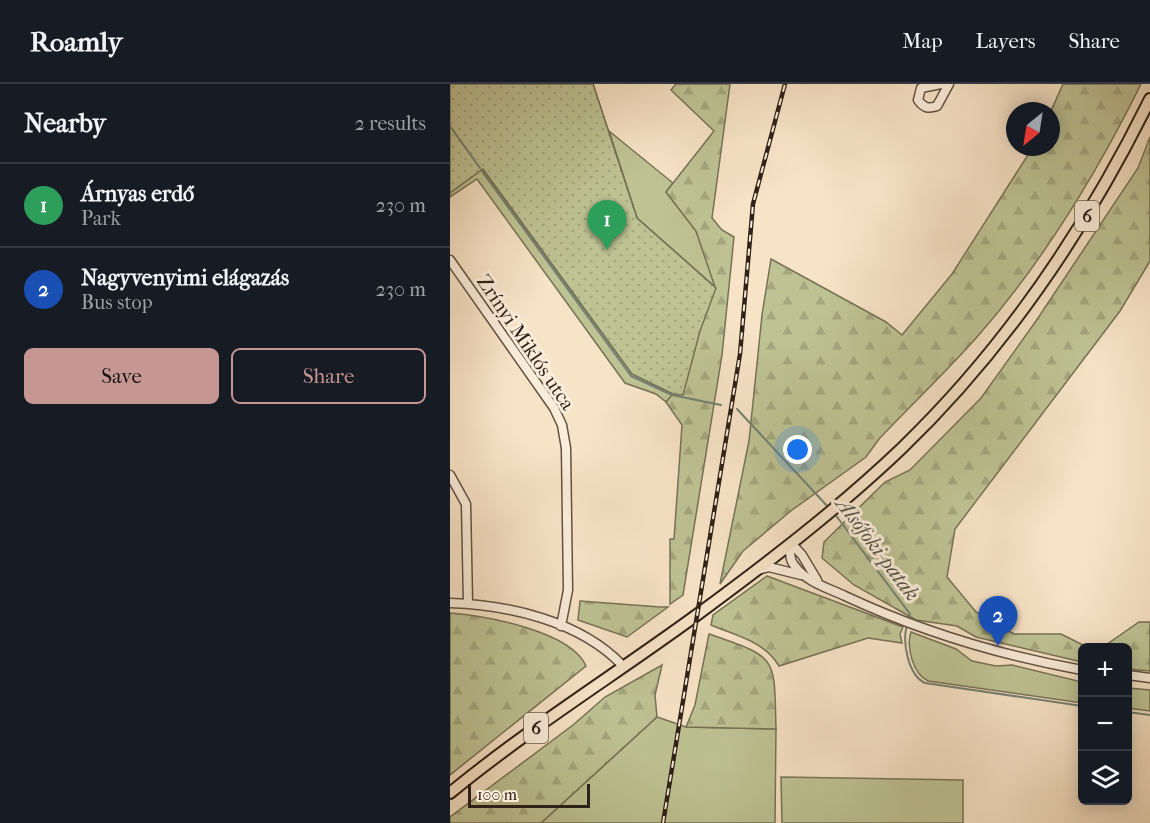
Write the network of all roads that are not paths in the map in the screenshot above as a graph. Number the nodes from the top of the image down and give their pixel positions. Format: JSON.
{"nodes":[{"id":1,"x":941,"y":84,"type":"edge"},
{"id":2,"x":949,"y":84,"type":"edge"},
{"id":3,"x":1150,"y":99,"type":"edge"},
{"id":4,"x":450,"y":260,"type":"edge"},
{"id":5,"x":450,"y":475,"type":"edge"},
{"id":6,"x":807,"y":530,"type":"junction"},
{"id":7,"x":791,"y":543,"type":"junction"},
{"id":8,"x":802,"y":555,"type":"junction"},
{"id":9,"x":755,"y":571,"type":"junction"},
{"id":10,"x":803,"y":575,"type":"junction"},
{"id":11,"x":824,"y":586,"type":"junction"},
{"id":12,"x":450,"y":603,"type":"edge"},
{"id":13,"x":468,"y":603,"type":"junction"},
{"id":14,"x":561,"y":626,"type":"junction"},
{"id":15,"x":622,"y":665,"type":"junction"},
{"id":16,"x":1078,"y":669,"type":"edge"},
{"id":17,"x":1132,"y":676,"type":"edge"},
{"id":18,"x":1150,"y":678,"type":"edge"},
{"id":19,"x":450,"y":793,"type":"edge"}],
"edges":[{"from":1,"to":2,"type":"street"},
{"from":3,"to":6,"type":"main road","number":"6"},
{"from":4,"to":14,"type":"street","name":"Zrínyi Miklós utca"},
{"from":5,"to":13,"type":"street"},
{"from":6,"to":7,"type":"main road","number":"6"},
{"from":6,"to":8,"type":"street"},
{"from":7,"to":8,"type":"street"},
{"from":7,"to":9,"type":"main road","number":"6"},
{"from":7,"to":10,"type":"street"},
{"from":8,"to":11,"type":"street"},
{"from":9,"to":10,"type":"street"},
{"from":9,"to":15,"type":"main road","number":"6"},
{"from":10,"to":11,"type":"street"},
{"from":11,"to":16,"type":"street"},
{"from":12,"to":13,"type":"street"},
{"from":13,"to":14,"type":"street"},
{"from":14,"to":15,"type":"street"},
{"from":15,"to":19,"type":"main road","number":"6"},
{"from":17,"to":18,"type":"street"}]}
